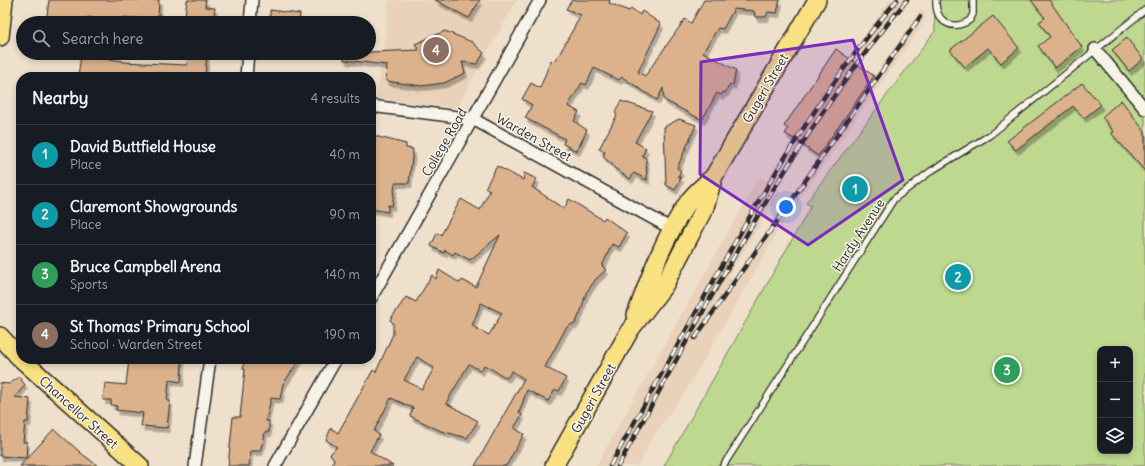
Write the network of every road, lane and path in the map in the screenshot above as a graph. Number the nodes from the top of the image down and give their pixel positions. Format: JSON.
{"nodes":[{"id":1,"x":4,"y":0,"type":"edge"},
{"id":2,"x":252,"y":0,"type":"edge"},
{"id":3,"x":540,"y":0,"type":"edge"},
{"id":4,"x":817,"y":0,"type":"edge"},
{"id":5,"x":936,"y":0,"type":"edge"},
{"id":6,"x":973,"y":0,"type":"edge"},
{"id":7,"x":1145,"y":10,"type":"edge"},
{"id":8,"x":251,"y":16,"type":"edge"},
{"id":9,"x":0,"y":37,"type":"edge"},
{"id":10,"x":1095,"y":49,"type":"junction"},
{"id":11,"x":247,"y":60,"type":"edge"},
{"id":12,"x":246,"y":72,"type":"edge"},
{"id":13,"x":376,"y":107,"type":"edge"},
{"id":14,"x":1145,"y":109,"type":"edge"},
{"id":15,"x":473,"y":119,"type":"junction"},
{"id":16,"x":714,"y":176,"type":"junction"},
{"id":17,"x":672,"y":229,"type":"junction"},
{"id":18,"x":376,"y":289,"type":"edge"},
{"id":19,"x":630,"y":330,"type":"junction"},
{"id":20,"x":0,"y":336,"type":"edge"},
{"id":21,"x":0,"y":351,"type":"edge"},
{"id":22,"x":16,"y":354,"type":"edge"},
{"id":23,"x":16,"y":356,"type":"edge"},
{"id":24,"x":27,"y":364,"type":"edge"},
{"id":25,"x":209,"y":364,"type":"edge"},
{"id":26,"x":333,"y":364,"type":"edge"},
{"id":27,"x":140,"y":466,"type":"edge"},
{"id":28,"x":195,"y":466,"type":"edge"},
{"id":29,"x":275,"y":466,"type":"edge"},
{"id":30,"x":554,"y":466,"type":"edge"},
{"id":31,"x":723,"y":466,"type":"edge"}],
"edges":[{"from":1,"to":9,"type":"main road"},
{"from":2,"to":8,"type":"street"},
{"from":3,"to":15,"type":"street","name":"College Road"},
{"from":4,"to":16,"type":"main road","name":"Gugeri Street"},
{"from":5,"to":6,"type":"lane"},
{"from":7,"to":10,"type":"lane","name":"Hardy Avenue"},
{"from":10,"to":14,"type":"street"},
{"from":10,"to":31,"type":"lane","name":"Hardy Avenue"},
{"from":11,"to":12,"type":"street"},
{"from":13,"to":15,"type":"street","name":"Warden Street"},
{"from":15,"to":17,"type":"street","name":"Warden Street"},
{"from":15,"to":18,"type":"street","name":"College Road"},
{"from":16,"to":17,"type":"main road","name":"Gugeri Street"},
{"from":16,"to":19,"type":"main road","name":"Gugeri Street"},
{"from":17,"to":19,"type":"main road","name":"Gugeri Street"},
{"from":19,"to":30,"type":"main road","name":"Gugeri Street"},
{"from":20,"to":22,"type":"main road","name":"Chancellor Street"},
{"from":21,"to":23,"type":"main road","name":"Chancellor Street"},
{"from":24,"to":27,"type":"main road","name":"Chancellor Street"},
{"from":25,"to":28,"type":"street"},
{"from":26,"to":29,"type":"street"}]}
